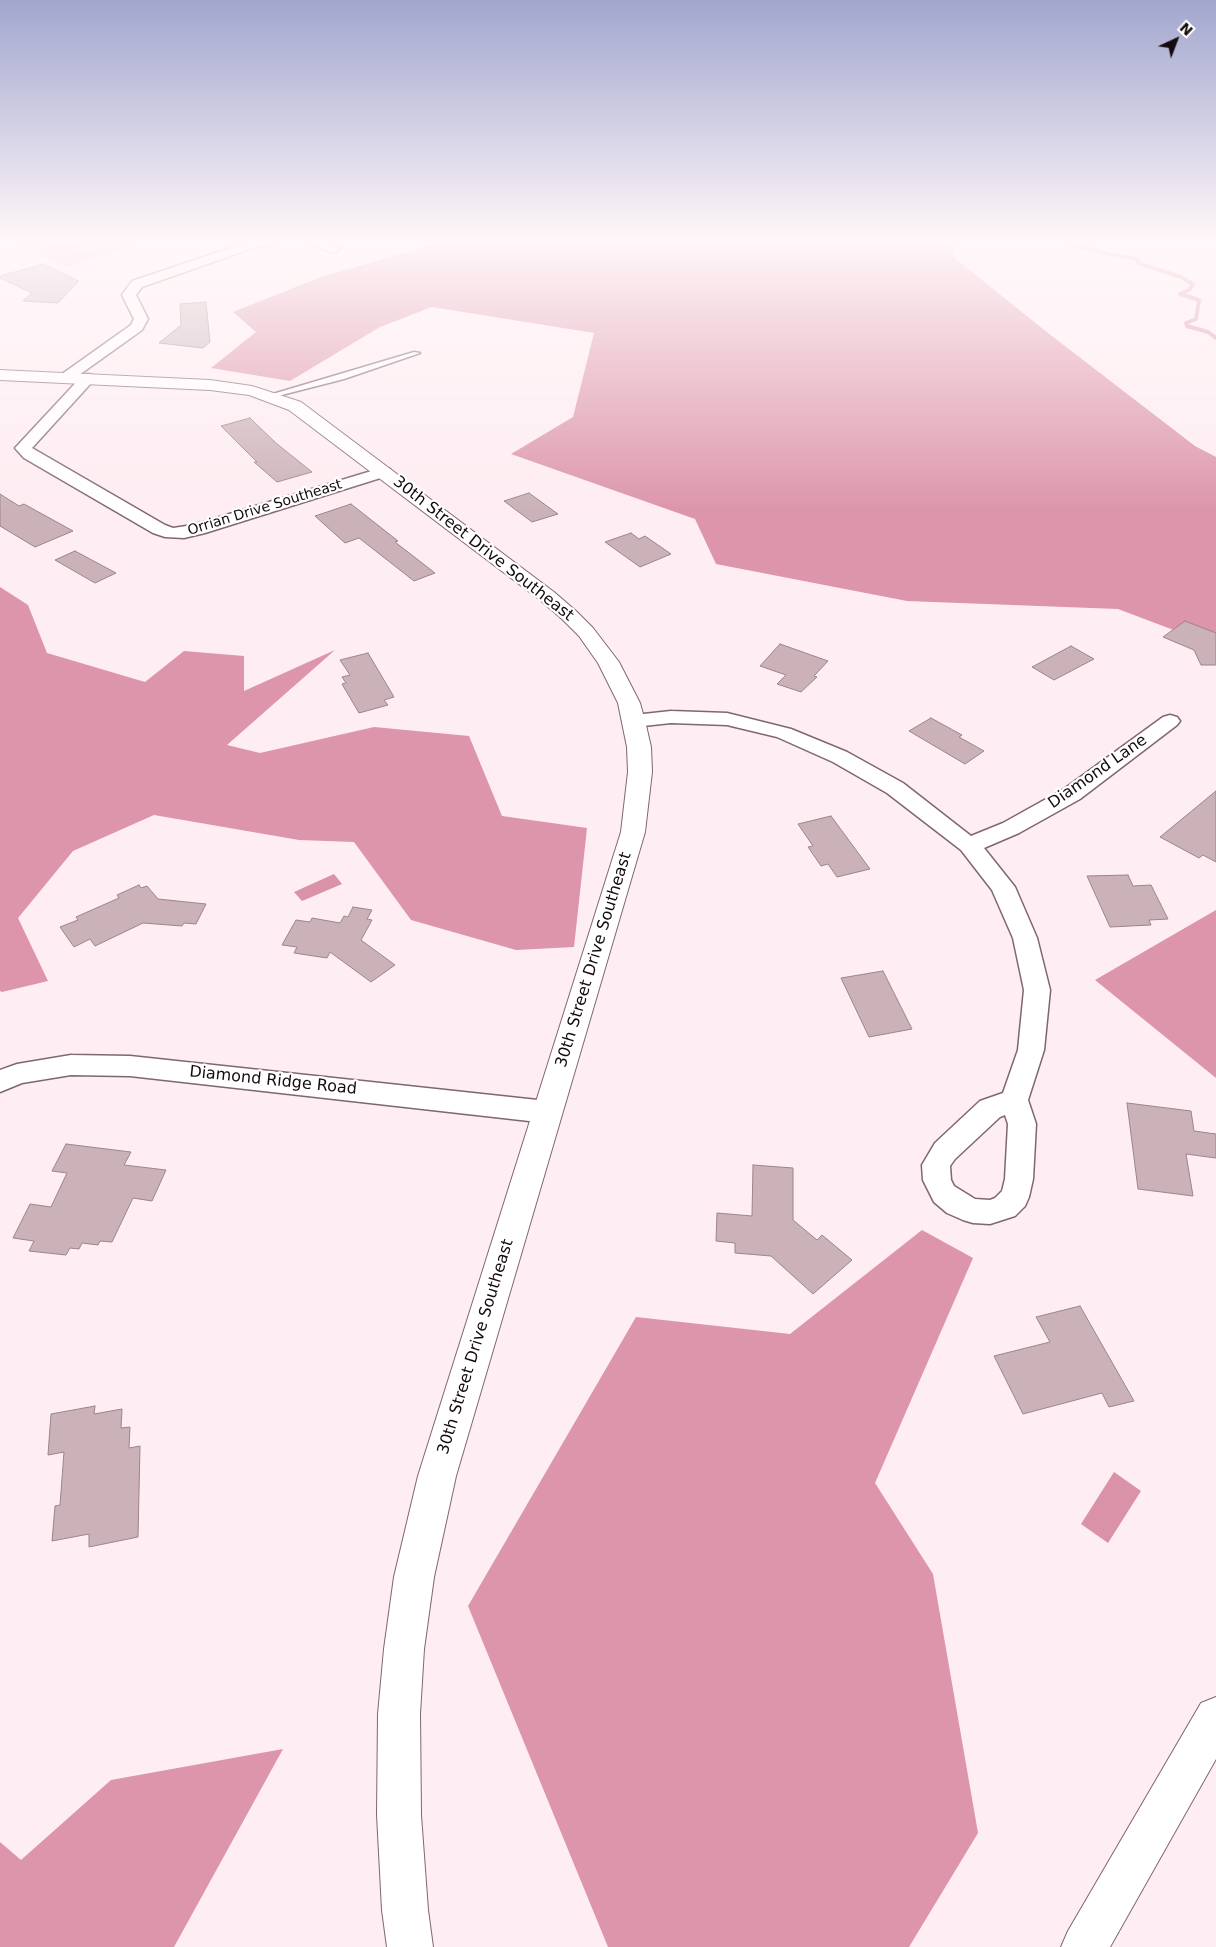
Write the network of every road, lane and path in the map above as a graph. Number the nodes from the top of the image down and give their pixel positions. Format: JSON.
{"nodes":[{"id":1,"x":134,"y":330,"type":"edge"},
{"id":2,"x":416,"y":353,"type":"dead end"},
{"id":3,"x":0,"y":374,"type":"edge"},
{"id":4,"x":78,"y":378,"type":"junction"},
{"id":5,"x":270,"y":396,"type":"junction"},
{"id":6,"x":384,"y":472,"type":"junction"},
{"id":7,"x":1170,"y":721,"type":"dead end"},
{"id":8,"x":634,"y":722,"type":"junction"},
{"id":9,"x":969,"y":845,"type":"junction"},
{"id":10,"x":0,"y":1082,"type":"edge"},
{"id":11,"x":1014,"y":1100,"type":"junction"},
{"id":12,"x":547,"y":1112,"type":"junction"},
{"id":13,"x":1216,"y":1718,"type":"edge"},
{"id":14,"x":410,"y":1947,"type":"edge"},
{"id":15,"x":1084,"y":1947,"type":"edge"}],
"edges":[{"from":1,"to":4,"type":"street","name":"Orrian Drive Southeast"},
{"from":2,"to":5,"type":"lane"},
{"from":3,"to":4,"type":"main road","name":"30th Street Drive Southeast"},
{"from":4,"to":5,"type":"main road","name":"30th Street Drive Southeast"},
{"from":4,"to":6,"type":"street","name":"Orrian Drive Southeast"},
{"from":5,"to":6,"type":"main road","name":"30th Street Drive Southeast"},
{"from":6,"to":8,"type":"main road","name":"30th Street Drive Southeast"},
{"from":7,"to":9,"type":"street","name":"Diamond Lane"},
{"from":8,"to":9,"type":"street"},
{"from":8,"to":12,"type":"main road","name":"30th Street Drive Southeast"},
{"from":9,"to":11,"type":"street"},
{"from":10,"to":12,"type":"street","name":"Diamond Ridge Road"},
{"from":11,"to":11,"type":"street"},
{"from":12,"to":14,"type":"main road","name":"30th Street Drive Southeast"},
{"from":13,"to":15,"type":"main road"}]}
